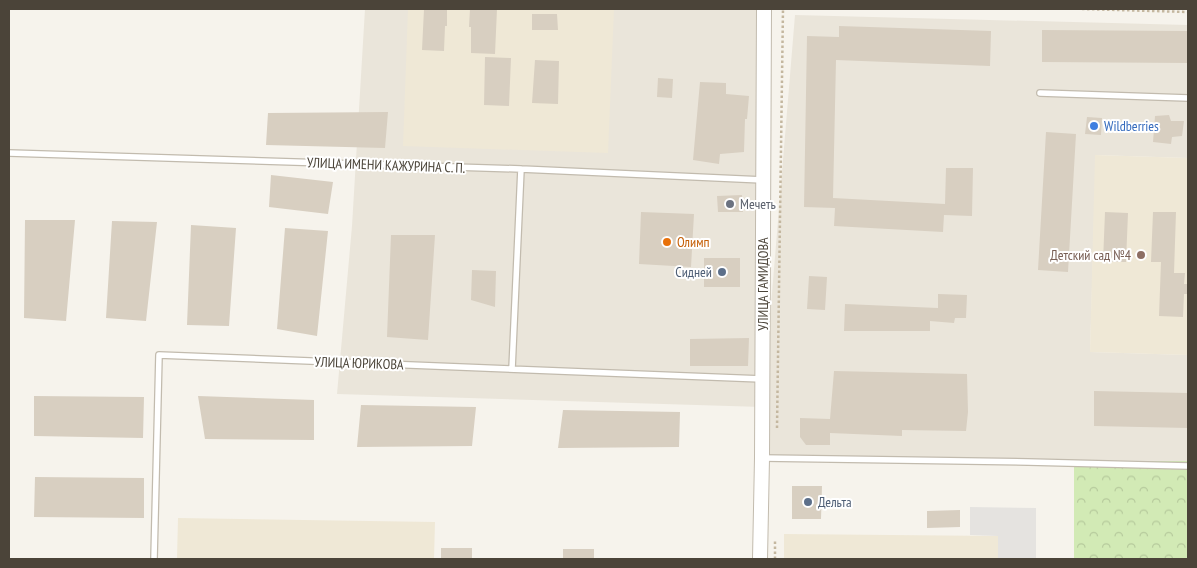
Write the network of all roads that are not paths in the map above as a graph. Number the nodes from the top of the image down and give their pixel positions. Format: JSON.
{"nodes":[{"id":1,"x":764,"y":9,"type":"edge"},
{"id":2,"x":1040,"y":93,"type":"dead end"},
{"id":3,"x":1188,"y":98,"type":"edge"},
{"id":4,"x":9,"y":153,"type":"edge"},
{"id":5,"x":521,"y":169,"type":"junction"},
{"id":6,"x":764,"y":180,"type":"junction"},
{"id":7,"x":512,"y":369,"type":"junction"},
{"id":8,"x":762,"y":379,"type":"junction"},
{"id":9,"x":762,"y":458,"type":"junction"},
{"id":10,"x":1188,"y":466,"type":"edge"},
{"id":11,"x":154,"y":559,"type":"edge"},
{"id":12,"x":760,"y":559,"type":"edge"}],
"edges":[{"from":1,"to":6,"type":"street","name":"УЛИЦА ГАМИДОВА"},
{"from":2,"to":3,"type":"lane"},
{"from":4,"to":5,"type":"lane","name":"УЛИЦА ИМЕНИ КАЖУРИНА С. П."},
{"from":5,"to":6,"type":"lane","name":"УЛИЦА ИМЕНИ КАЖУРИНА С. П."},
{"from":5,"to":7,"type":"lane"},
{"from":6,"to":8,"type":"street","name":"УЛИЦА ГАМИДОВА"},
{"from":7,"to":8,"type":"lane","name":"УЛИЦА ЮРИКОВА"},
{"from":7,"to":11,"type":"lane","name":"УЛИЦА ЮРИКОВА"},
{"from":8,"to":9,"type":"street","name":"УЛИЦА ГАМИДОВА"},
{"from":9,"to":10,"type":"lane"},
{"from":9,"to":12,"type":"street","name":"УЛИЦА ГАМИДОВА"}]}
